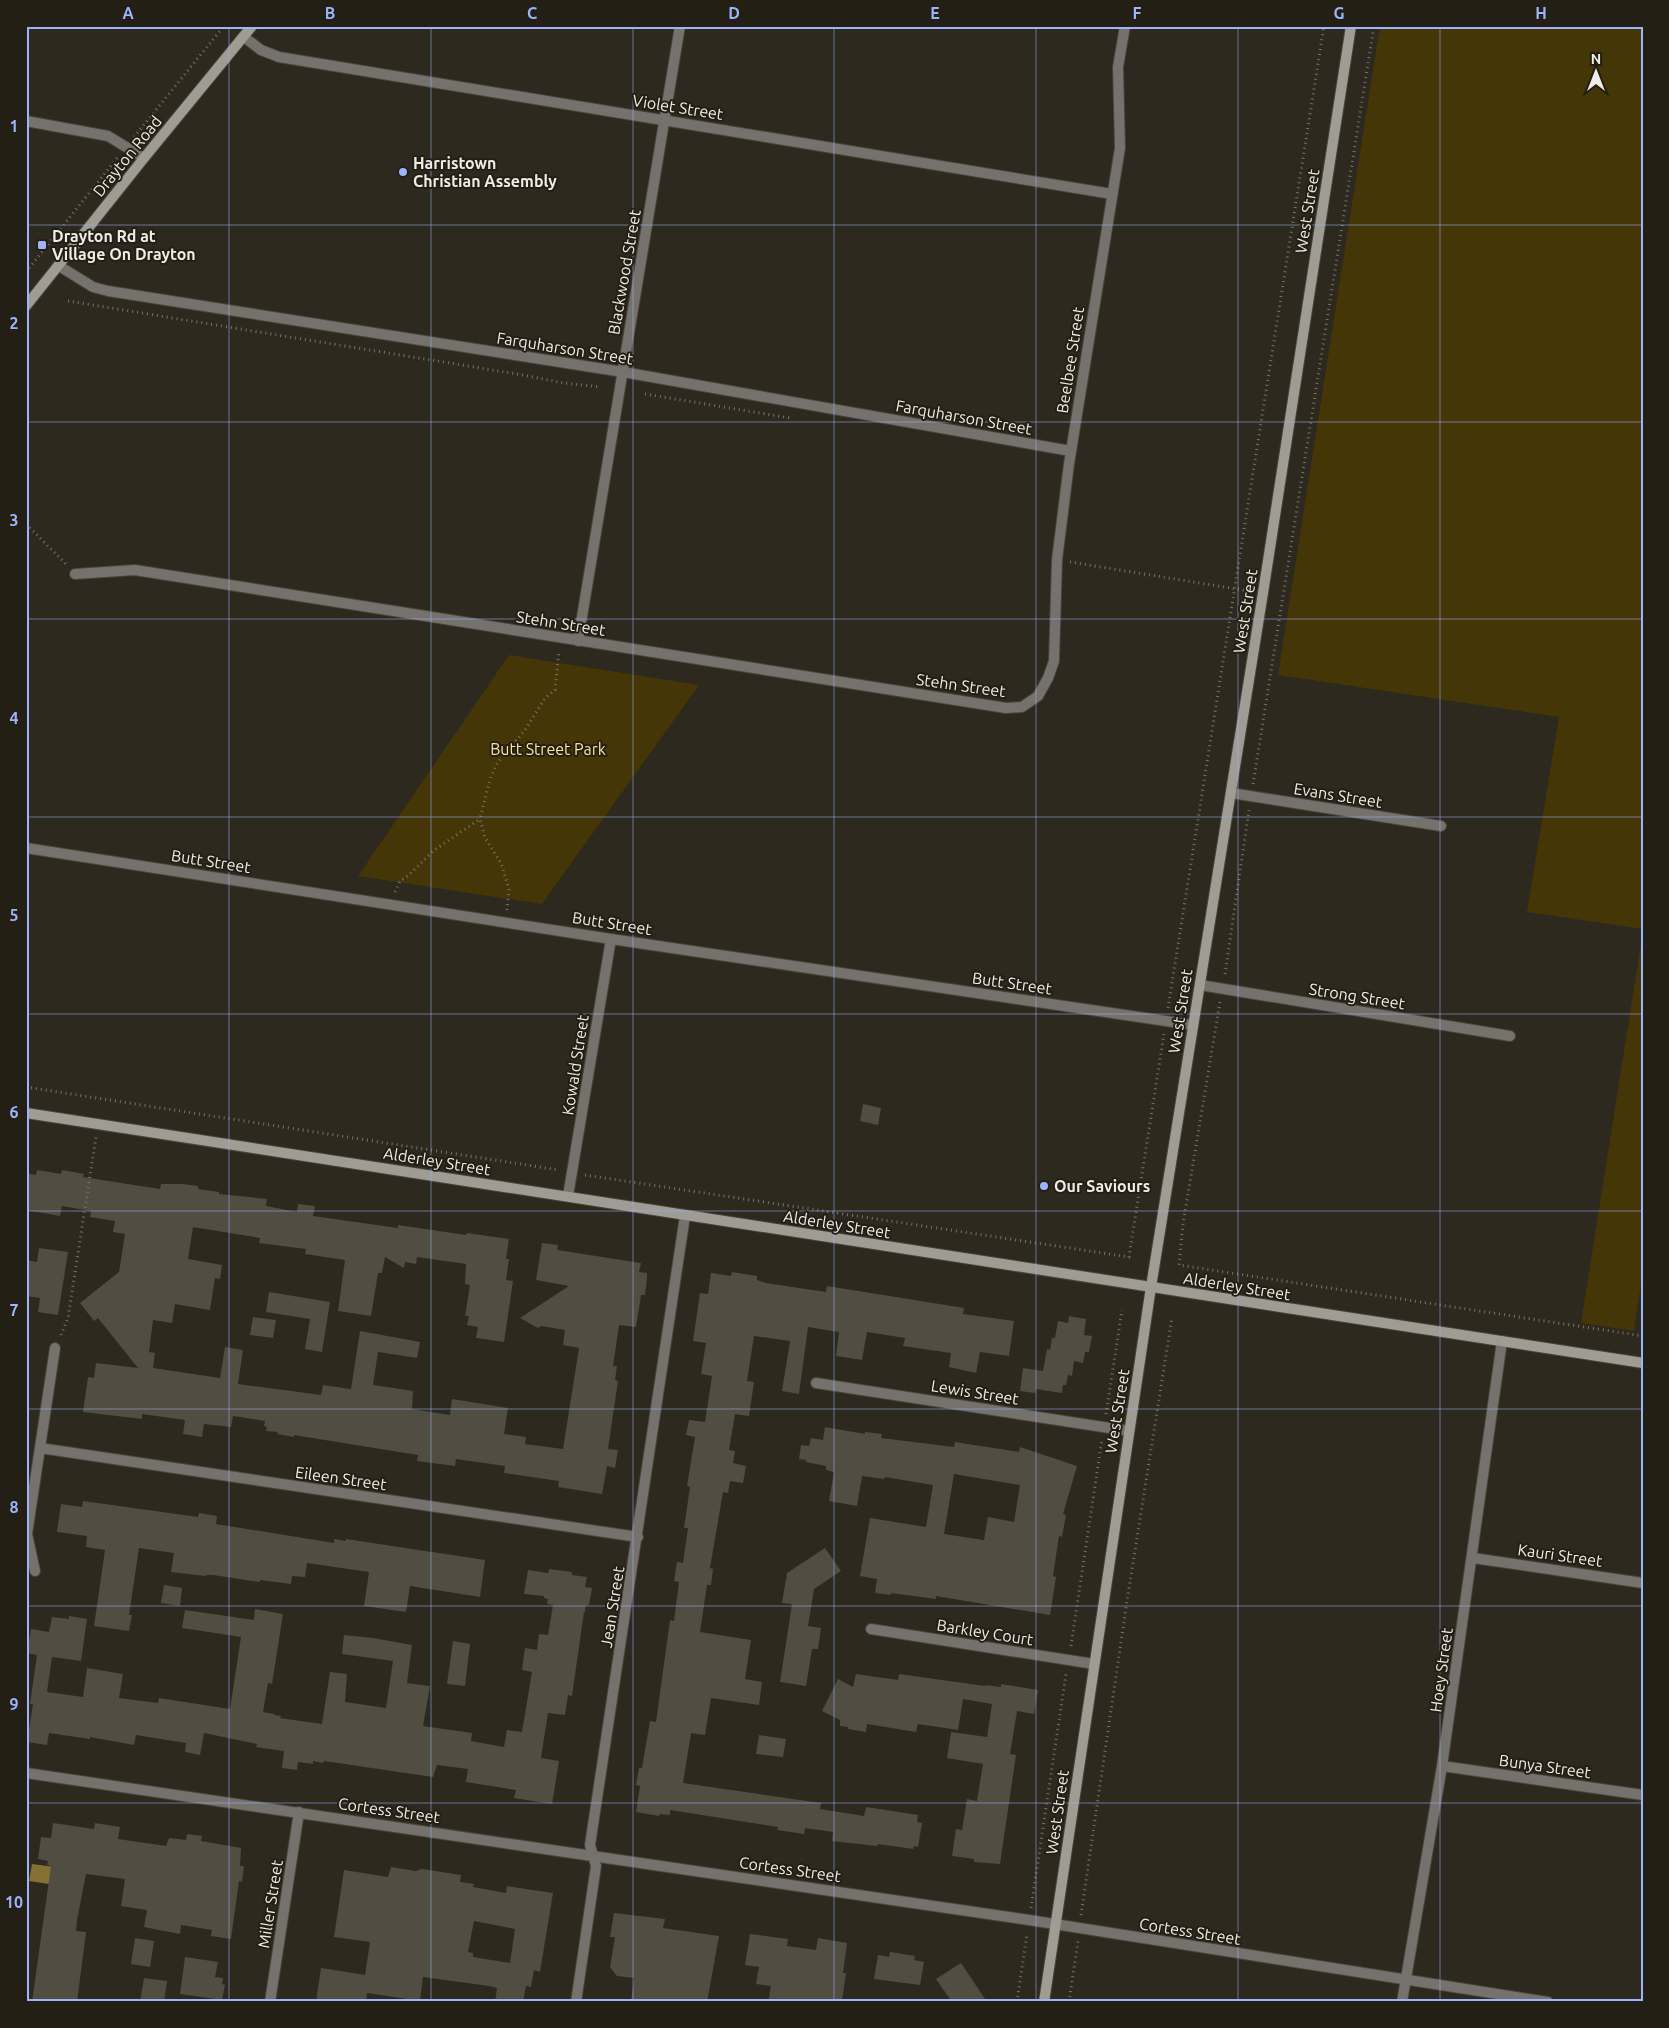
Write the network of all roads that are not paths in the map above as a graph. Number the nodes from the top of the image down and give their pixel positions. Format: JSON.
{"nodes":[{"id":1,"x":252,"y":26,"type":"edge"},
{"id":2,"x":680,"y":26,"type":"edge"},
{"id":3,"x":1125,"y":26,"type":"edge"},
{"id":4,"x":1351,"y":26,"type":"edge"},
{"id":5,"x":244,"y":37,"type":"junction"},
{"id":6,"x":665,"y":120,"type":"junction"},
{"id":7,"x":26,"y":121,"type":"edge"},
{"id":8,"x":144,"y":158,"type":"junction"},
{"id":9,"x":1112,"y":194,"type":"junction"},
{"id":10,"x":59,"y":266,"type":"junction"},
{"id":11,"x":26,"y":306,"type":"edge"},
{"id":12,"x":623,"y":372,"type":"junction"},
{"id":13,"x":1071,"y":451,"type":"junction"},
{"id":14,"x":75,"y":574,"type":"road end"},
{"id":15,"x":578,"y":641,"type":"junction"},
{"id":16,"x":1038,"y":696,"type":"joint"},
{"id":17,"x":1231,"y":793,"type":"junction"},
{"id":18,"x":1441,"y":826,"type":"dead end"},
{"id":19,"x":26,"y":848,"type":"edge"},
{"id":20,"x":611,"y":939,"type":"junction"},
{"id":21,"x":1200,"y":985,"type":"junction"},
{"id":22,"x":1193,"y":1025,"type":"junction"},
{"id":23,"x":1510,"y":1036,"type":"dead end"},
{"id":24,"x":26,"y":1113,"type":"edge"},
{"id":25,"x":568,"y":1196,"type":"junction"},
{"id":26,"x":685,"y":1216,"type":"junction"},
{"id":27,"x":1151,"y":1288,"type":"junction"},
{"id":28,"x":1502,"y":1341,"type":"junction"},
{"id":29,"x":55,"y":1348,"type":"road end"},
{"id":30,"x":1643,"y":1363,"type":"edge"},
{"id":31,"x":816,"y":1383,"type":"dead end"},
{"id":32,"x":1129,"y":1431,"type":"junction"},
{"id":33,"x":40,"y":1448,"type":"junction"},
{"id":34,"x":638,"y":1537,"type":"junction"},
{"id":35,"x":1473,"y":1558,"type":"junction"},
{"id":36,"x":35,"y":1571,"type":"dead end"},
{"id":37,"x":1643,"y":1583,"type":"edge"},
{"id":38,"x":871,"y":1629,"type":"dead end"},
{"id":39,"x":1094,"y":1664,"type":"junction"},
{"id":40,"x":1442,"y":1766,"type":"junction"},
{"id":41,"x":26,"y":1773,"type":"edge"},
{"id":42,"x":1643,"y":1795,"type":"edge"},
{"id":43,"x":299,"y":1812,"type":"junction"},
{"id":44,"x":593,"y":1855,"type":"junction"},
{"id":45,"x":1055,"y":1924,"type":"junction"},
{"id":46,"x":1405,"y":1979,"type":"junction"},
{"id":47,"x":270,"y":2002,"type":"edge"},
{"id":48,"x":576,"y":2002,"type":"edge"},
{"id":49,"x":1044,"y":2002,"type":"edge"},
{"id":50,"x":1402,"y":2002,"type":"edge"},
{"id":51,"x":1548,"y":2002,"type":"edge"}],
"edges":[{"from":1,"to":5,"type":"main road","name":"Drayton Road"},
{"from":2,"to":6,"type":"street","name":"Blackwood Street"},
{"from":3,"to":9,"type":"street","name":"Beelbee Street"},
{"from":4,"to":17,"type":"main road","name":"West Street"},
{"from":5,"to":6,"type":"street","name":"Violet Street"},
{"from":5,"to":8,"type":"main road","name":"Drayton Road"},
{"from":6,"to":9,"type":"street","name":"Violet Street"},
{"from":6,"to":12,"type":"street","name":"Blackwood Street"},
{"from":7,"to":8,"type":"street"},
{"from":8,"to":10,"type":"main road","name":"Drayton Road"},
{"from":9,"to":13,"type":"street","name":"Beelbee Street"},
{"from":10,"to":11,"type":"main road","name":"Drayton Road"},
{"from":10,"to":12,"type":"street","name":"Farquharson Street"},
{"from":12,"to":13,"type":"street","name":"Farquharson Street"},
{"from":12,"to":15,"type":"street","name":"Blackwood Street"},
{"from":13,"to":16,"type":"street","name":"Beelbee Street"},
{"from":14,"to":15,"type":"street","name":"Stehn Street"},
{"from":15,"to":16,"type":"street","name":"Stehn Street"},
{"from":17,"to":18,"type":"street","name":"Evans Street"},
{"from":17,"to":21,"type":"main road","name":"West Street"},
{"from":19,"to":20,"type":"street","name":"Butt Street"},
{"from":20,"to":22,"type":"street","name":"Butt Street"},
{"from":20,"to":25,"type":"street","name":"Kowald Street"},
{"from":21,"to":22,"type":"main road","name":"West Street"},
{"from":21,"to":23,"type":"street","name":"Strong Street"},
{"from":22,"to":27,"type":"main road","name":"West Street"},
{"from":24,"to":25,"type":"main road","name":"Alderley Street"},
{"from":25,"to":26,"type":"main road","name":"Alderley Street"},
{"from":26,"to":27,"type":"main road","name":"Alderley Street"},
{"from":26,"to":34,"type":"street","name":"Jean Street"},
{"from":27,"to":28,"type":"main road","name":"Alderley Street"},
{"from":27,"to":32,"type":"main road","name":"West Street"},
{"from":28,"to":30,"type":"main road","name":"Alderley Street"},
{"from":28,"to":35,"type":"street","name":"Hoey Street"},
{"from":29,"to":33,"type":"street"},
{"from":31,"to":32,"type":"street","name":"Lewis Street"},
{"from":32,"to":39,"type":"main road","name":"West Street"},
{"from":33,"to":34,"type":"street","name":"Eileen Street"},
{"from":33,"to":36,"type":"street"},
{"from":34,"to":44,"type":"street","name":"Jean Street"},
{"from":35,"to":37,"type":"street","name":"Kauri Street"},
{"from":35,"to":40,"type":"street","name":"Hoey Street"},
{"from":38,"to":39,"type":"street","name":"Barkley Court"},
{"from":39,"to":45,"type":"main road","name":"West Street"},
{"from":40,"to":42,"type":"street","name":"Bunya Street"},
{"from":40,"to":46,"type":"street","name":"Hoey Street"},
{"from":41,"to":43,"type":"street","name":"Cortess Street"},
{"from":43,"to":44,"type":"street","name":"Cortess Street"},
{"from":43,"to":47,"type":"street","name":"Miller Street"},
{"from":44,"to":45,"type":"street","name":"Cortess Street"},
{"from":44,"to":48,"type":"street","name":"Jean Street"},
{"from":45,"to":46,"type":"street","name":"Cortess Street"},
{"from":45,"to":49,"type":"main road","name":"West Street"},
{"from":46,"to":50,"type":"street","name":"Hoey Street"},
{"from":46,"to":51,"type":"street","name":"Cortess Street"}]}
